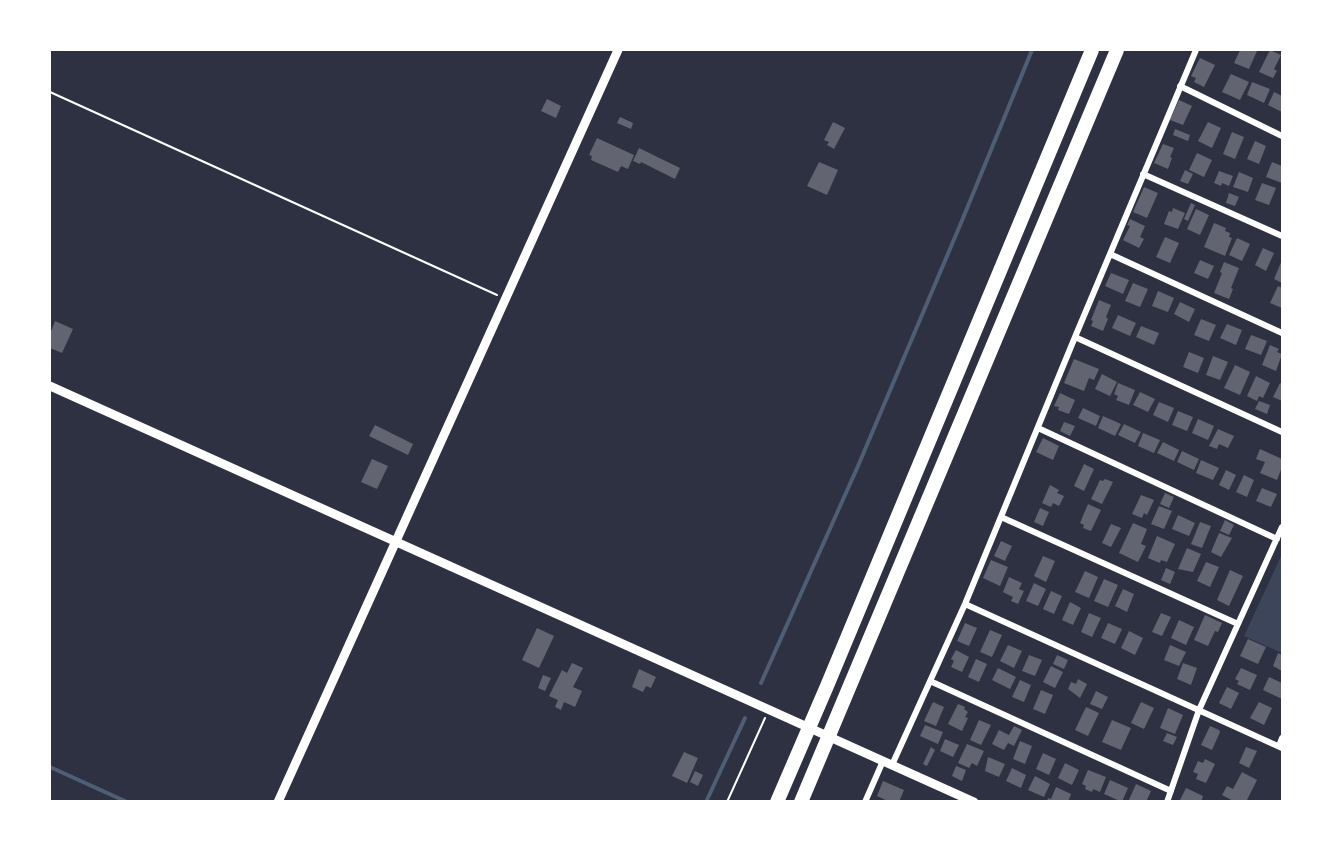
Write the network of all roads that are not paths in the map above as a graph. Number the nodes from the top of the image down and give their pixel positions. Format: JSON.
{"nodes":[{"id":1,"x":618,"y":50,"type":"edge"},
{"id":2,"x":1092,"y":50,"type":"edge"},
{"id":3,"x":1117,"y":50,"type":"edge"},
{"id":4,"x":1196,"y":50,"type":"edge"},
{"id":5,"x":1180,"y":86,"type":"junction"},
{"id":6,"x":1282,"y":136,"type":"edge"},
{"id":7,"x":1143,"y":174,"type":"junction"},
{"id":8,"x":1282,"y":236,"type":"edge"},
{"id":9,"x":1110,"y":254,"type":"junction"},
{"id":10,"x":1282,"y":333,"type":"edge"},
{"id":11,"x":1075,"y":337,"type":"junction"},
{"id":12,"x":50,"y":386,"type":"edge"},
{"id":13,"x":1038,"y":428,"type":"junction"},
{"id":14,"x":1282,"y":432,"type":"edge"},
{"id":15,"x":1001,"y":517,"type":"junction"},
{"id":16,"x":1282,"y":527,"type":"edge"},
{"id":17,"x":1277,"y":539,"type":"junction"},
{"id":18,"x":394,"y":542,"type":"junction"},
{"id":19,"x":965,"y":604,"type":"junction"},
{"id":20,"x":1238,"y":624,"type":"junction"},
{"id":21,"x":930,"y":681,"type":"junction"},
{"id":22,"x":1199,"y":710,"type":"junction"},
{"id":23,"x":1282,"y":738,"type":"edge"},
{"id":24,"x":1281,"y":747,"type":"edge"},
{"id":25,"x":888,"y":763,"type":"junction"},
{"id":26,"x":1171,"y":790,"type":"junction"},
{"id":27,"x":278,"y":801,"type":"edge"},
{"id":28,"x":777,"y":801,"type":"edge"},
{"id":29,"x":801,"y":801,"type":"edge"},
{"id":30,"x":865,"y":801,"type":"edge"},
{"id":31,"x":974,"y":801,"type":"edge"},
{"id":32,"x":1167,"y":801,"type":"edge"}],
"edges":[{"from":1,"to":18,"type":"street"},
{"from":2,"to":28,"type":"highway"},
{"from":3,"to":29,"type":"highway"},
{"from":4,"to":5,"type":"street"},
{"from":5,"to":6,"type":"street"},
{"from":5,"to":7,"type":"street"},
{"from":7,"to":8,"type":"street"},
{"from":7,"to":9,"type":"street"},
{"from":9,"to":10,"type":"street"},
{"from":9,"to":11,"type":"street"},
{"from":11,"to":13,"type":"street"},
{"from":11,"to":14,"type":"street"},
{"from":12,"to":18,"type":"street"},
{"from":13,"to":15,"type":"street"},
{"from":13,"to":17,"type":"street"},
{"from":15,"to":19,"type":"street"},
{"from":15,"to":20,"type":"street"},
{"from":16,"to":17,"type":"street"},
{"from":17,"to":20,"type":"street"},
{"from":18,"to":25,"type":"street"},
{"from":18,"to":27,"type":"street"},
{"from":19,"to":21,"type":"street"},
{"from":19,"to":22,"type":"street"},
{"from":20,"to":22,"type":"street"},
{"from":21,"to":25,"type":"street"},
{"from":21,"to":26,"type":"street"},
{"from":22,"to":24,"type":"street"},
{"from":22,"to":26,"type":"street"},
{"from":23,"to":24,"type":"street"},
{"from":25,"to":30,"type":"street"},
{"from":25,"to":31,"type":"street"},
{"from":26,"to":32,"type":"street"}]}
